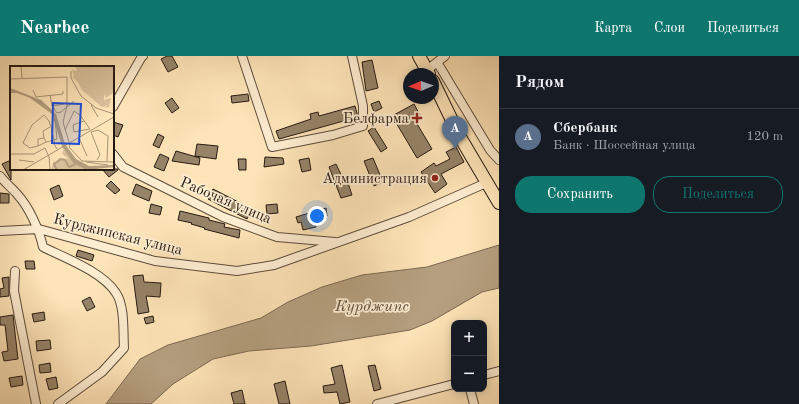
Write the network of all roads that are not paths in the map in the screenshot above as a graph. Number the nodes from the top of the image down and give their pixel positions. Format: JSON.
{"nodes":[{"id":1,"x":143,"y":56,"type":"edge"},
{"id":2,"x":242,"y":56,"type":"edge"},
{"id":3,"x":352,"y":56,"type":"edge"},
{"id":4,"x":419,"y":56,"type":"edge"},
{"id":5,"x":446,"y":56,"type":"edge"},
{"id":6,"x":437,"y":62,"type":"junction"},
{"id":7,"x":426,"y":68,"type":"edge"},
{"id":8,"x":432,"y":68,"type":"edge"},
{"id":9,"x":439,"y":93,"type":"edge"},
{"id":10,"x":114,"y":105,"type":"edge"},
{"id":11,"x":114,"y":155,"type":"edge"},
{"id":12,"x":499,"y":160,"type":"edge"},
{"id":13,"x":0,"y":176,"type":"edge"},
{"id":14,"x":486,"y":184,"type":"junction"},
{"id":15,"x":499,"y":203,"type":"edge"},
{"id":16,"x":39,"y":229,"type":"junction"},
{"id":17,"x":0,"y":231,"type":"edge"},
{"id":18,"x":338,"y":242,"type":"junction"},
{"id":19,"x":15,"y":271,"type":"dead end"},
{"id":20,"x":499,"y":370,"type":"edge"},
{"id":21,"x":487,"y":374,"type":"edge"},
{"id":22,"x":451,"y":385,"type":"edge"},
{"id":23,"x":471,"y":392,"type":"edge"},
{"id":24,"x":36,"y":404,"type":"edge"},
{"id":25,"x":58,"y":404,"type":"edge"},
{"id":26,"x":377,"y":404,"type":"edge"},
{"id":27,"x":474,"y":404,"type":"edge"}],
"edges":[{"from":1,"to":10,"type":"street"},
{"from":2,"to":3,"type":"street"},
{"from":4,"to":7,"type":"main road"},
{"from":5,"to":6,"type":"street"},
{"from":6,"to":8,"type":"street"},
{"from":6,"to":12,"type":"street"},
{"from":9,"to":14,"type":"main road"},
{"from":11,"to":18,"type":"street","name":"Рабочая улица"},
{"from":13,"to":16,"type":"street","name":"Курджипская улица"},
{"from":14,"to":15,"type":"main road"},
{"from":14,"to":18,"type":"street","name":"Курджипская улица"},
{"from":16,"to":17,"type":"street","name":"Курджипская улица"},
{"from":16,"to":18,"type":"street","name":"Курджипская улица"},
{"from":16,"to":25,"type":"street"},
{"from":19,"to":24,"type":"street"},
{"from":20,"to":21,"type":"street"},
{"from":22,"to":26,"type":"street"},
{"from":23,"to":27,"type":"street"}]}
